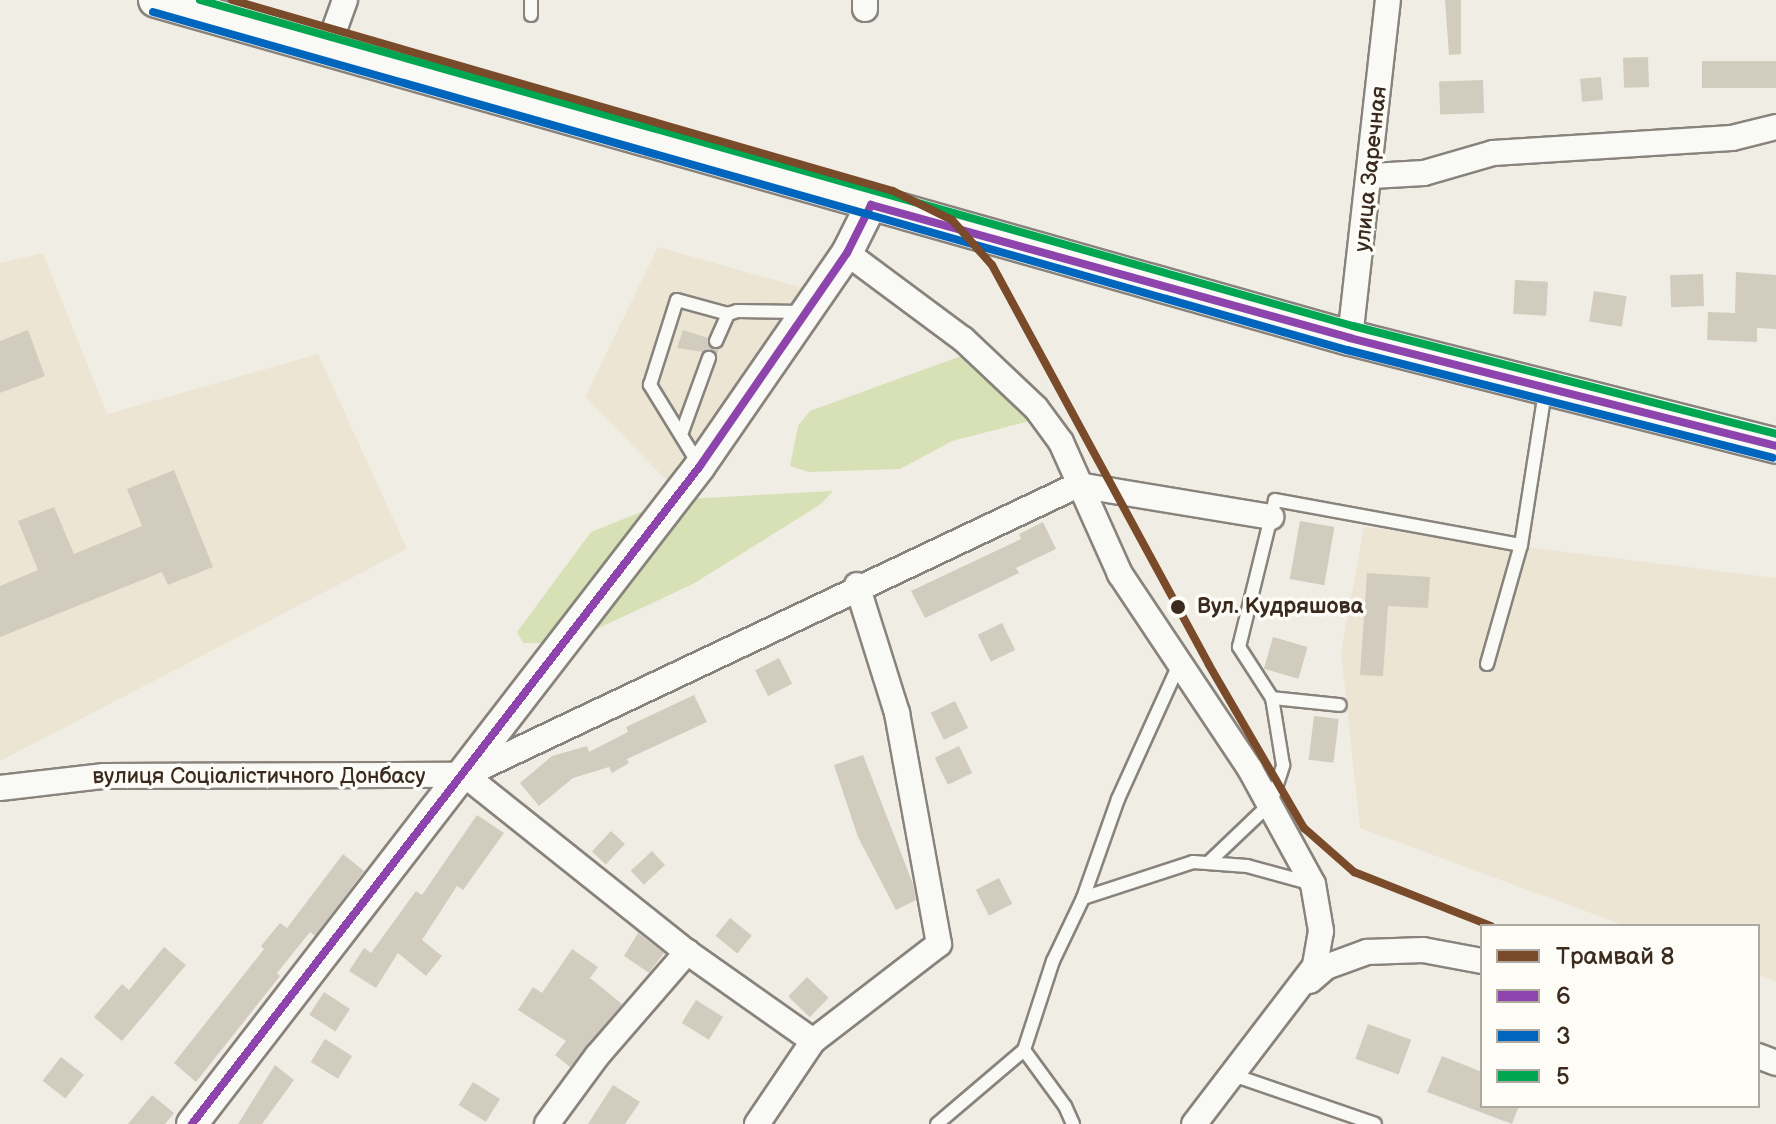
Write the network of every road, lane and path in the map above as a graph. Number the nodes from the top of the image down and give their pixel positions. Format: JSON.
{"nodes":[{"id":1,"x":156,"y":0,"type":"edge"},
{"id":2,"x":345,"y":0,"type":"edge"},
{"id":3,"x":531,"y":0,"type":"edge"},
{"id":4,"x":1388,"y":0,"type":"edge"},
{"id":5,"x":531,"y":15,"type":"dead end"},
{"id":6,"x":327,"y":50,"type":"junction"},
{"id":7,"x":1776,"y":127,"type":"edge"},
{"id":8,"x":1372,"y":176,"type":"junction"},
{"id":9,"x":871,"y":205,"type":"junction"},
{"id":10,"x":847,"y":253,"type":"junction"},
{"id":11,"x":809,"y":310,"type":"junction"},
{"id":12,"x":728,"y":314,"type":"junction"},
{"id":13,"x":1350,"y":338,"type":"junction"},
{"id":14,"x":716,"y":341,"type":"dead end"},
{"id":15,"x":709,"y":358,"type":"dead end"},
{"id":16,"x":1546,"y":384,"type":"junction"},
{"id":17,"x":682,"y":432,"type":"junction"},
{"id":18,"x":1776,"y":446,"type":"edge"},
{"id":19,"x":700,"y":466,"type":"junction"},
{"id":20,"x":1078,"y":485,"type":"junction"},
{"id":21,"x":1271,"y":517,"type":"junction"},
{"id":22,"x":1521,"y":545,"type":"junction"},
{"id":23,"x":857,"y":585,"type":"junction"},
{"id":24,"x":1487,"y":664,"type":"dead end"},
{"id":25,"x":1178,"y":667,"type":"junction"},
{"id":26,"x":1272,"y":698,"type":"junction"},
{"id":27,"x":1340,"y":705,"type":"dead end"},
{"id":28,"x":465,"y":775,"type":"junction"},
{"id":29,"x":0,"y":788,"type":"edge"},
{"id":30,"x":1271,"y":803,"type":"junction"},
{"id":31,"x":1209,"y":862,"type":"junction"},
{"id":32,"x":1311,"y":884,"type":"junction"},
{"id":33,"x":1083,"y":898,"type":"junction"},
{"id":34,"x":687,"y":952,"type":"junction"},
{"id":35,"x":1480,"y":961,"type":"edge"},
{"id":36,"x":1301,"y":988,"type":"junction"},
{"id":37,"x":813,"y":1041,"type":"junction"},
{"id":38,"x":1024,"y":1050,"type":"junction"},
{"id":39,"x":1233,"y":1075,"type":"junction"},
{"id":40,"x":192,"y":1124,"type":"edge"},
{"id":41,"x":547,"y":1124,"type":"edge"},
{"id":42,"x":757,"y":1124,"type":"edge"},
{"id":43,"x":937,"y":1124,"type":"edge"},
{"id":44,"x":1073,"y":1124,"type":"edge"},
{"id":45,"x":1194,"y":1124,"type":"edge"},
{"id":46,"x":1375,"y":1124,"type":"edge"}],
"edges":[{"from":1,"to":6,"type":"main road"},
{"from":2,"to":6,"type":"street"},
{"from":3,"to":5,"type":"lane"},
{"from":4,"to":8,"type":"street","name":"улица Заречная"},
{"from":6,"to":9,"type":"main road"},
{"from":7,"to":8,"type":"street"},
{"from":8,"to":13,"type":"street","name":"улица Заречная"},
{"from":9,"to":10,"type":"street"},
{"from":9,"to":13,"type":"main road"},
{"from":10,"to":11,"type":"street"},
{"from":10,"to":20,"type":"street"},
{"from":11,"to":12,"type":"lane"},
{"from":11,"to":19,"type":"street"},
{"from":12,"to":14,"type":"lane"},
{"from":12,"to":17,"type":"lane"},
{"from":13,"to":16,"type":"main road"},
{"from":15,"to":17,"type":"lane"},
{"from":16,"to":18,"type":"main road"},
{"from":16,"to":22,"type":"lane"},
{"from":17,"to":19,"type":"lane"},
{"from":19,"to":28,"type":"street"},
{"from":20,"to":21,"type":"street"},
{"from":20,"to":23,"type":"street"},
{"from":20,"to":25,"type":"street"},
{"from":21,"to":22,"type":"lane"},
{"from":21,"to":26,"type":"lane"},
{"from":22,"to":24,"type":"lane"},
{"from":23,"to":28,"type":"street"},
{"from":23,"to":37,"type":"street"},
{"from":25,"to":30,"type":"street"},
{"from":25,"to":33,"type":"lane"},
{"from":26,"to":27,"type":"lane"},
{"from":26,"to":30,"type":"lane"},
{"from":28,"to":29,"type":"street","name":"вулиця Соціалістичного Донбасу"},
{"from":28,"to":34,"type":"street"},
{"from":28,"to":40,"type":"street"},
{"from":30,"to":31,"type":"lane"},
{"from":30,"to":32,"type":"street"},
{"from":31,"to":32,"type":"lane"},
{"from":31,"to":33,"type":"lane"},
{"from":32,"to":36,"type":"street"},
{"from":33,"to":38,"type":"lane"},
{"from":34,"to":37,"type":"street"},
{"from":34,"to":41,"type":"street"},
{"from":35,"to":36,"type":"street"},
{"from":36,"to":39,"type":"street"},
{"from":37,"to":42,"type":"street"},
{"from":38,"to":43,"type":"lane"},
{"from":38,"to":44,"type":"lane"},
{"from":39,"to":45,"type":"street"},
{"from":39,"to":46,"type":"lane"}]}
